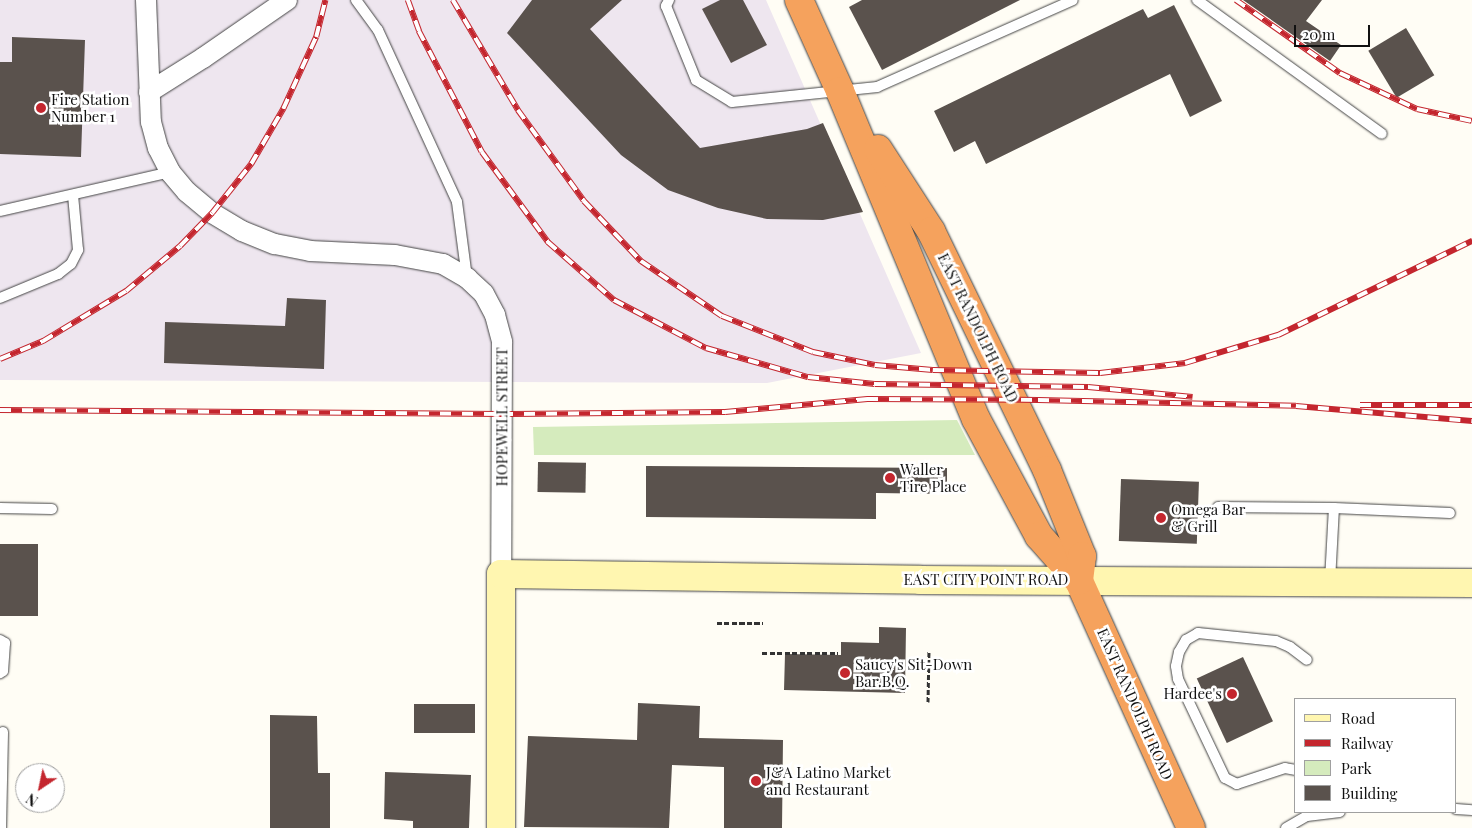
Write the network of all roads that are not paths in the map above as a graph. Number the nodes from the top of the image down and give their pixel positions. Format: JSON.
{"nodes":[{"id":1,"x":146,"y":0,"type":"edge"},
{"id":2,"x":286,"y":0,"type":"edge"},
{"id":3,"x":356,"y":0,"type":"edge"},
{"id":4,"x":669,"y":0,"type":"edge"},
{"id":5,"x":799,"y":0,"type":"edge"},
{"id":6,"x":1073,"y":0,"type":"edge"},
{"id":7,"x":1197,"y":0,"type":"edge"},
{"id":8,"x":840,"y":91,"type":"junction"},
{"id":9,"x":150,"y":92,"type":"junction"},
{"id":10,"x":1382,"y":134,"type":"dead end"},
{"id":11,"x":170,"y":172,"type":"junction"},
{"id":12,"x":73,"y":195,"type":"junction"},
{"id":13,"x":0,"y":210,"type":"edge"},
{"id":14,"x":467,"y":278,"type":"junction"},
{"id":15,"x":0,"y":298,"type":"edge"},
{"id":16,"x":1218,"y":507,"type":"dead end"},
{"id":17,"x":0,"y":508,"type":"edge"},
{"id":18,"x":1334,"y":508,"type":"junction"},
{"id":19,"x":52,"y":509,"type":"dead end"},
{"id":20,"x":1450,"y":512,"type":"dead end"},
{"id":21,"x":501,"y":574,"type":"junction"},
{"id":22,"x":1078,"y":581,"type":"junction"},
{"id":23,"x":1330,"y":582,"type":"junction"},
{"id":24,"x":1472,"y":583,"type":"edge"},
{"id":25,"x":0,"y":640,"type":"edge"},
{"id":26,"x":1308,"y":660,"type":"dead end"},
{"id":27,"x":0,"y":673,"type":"edge"},
{"id":28,"x":3,"y":732,"type":"dead end"},
{"id":29,"x":1294,"y":770,"type":"edge"},
{"id":30,"x":1457,"y":810,"type":"edge"},
{"id":31,"x":1472,"y":810,"type":"edge"},
{"id":32,"x":1317,"y":813,"type":"edge"},
{"id":33,"x":1,"y":828,"type":"edge"},
{"id":34,"x":501,"y":828,"type":"edge"},
{"id":35,"x":1191,"y":828,"type":"edge"},
{"id":36,"x":1286,"y":828,"type":"edge"}],
"edges":[{"from":1,"to":9,"type":"street","name":"HOPEWELL STREET"},
{"from":2,"to":9,"type":"street"},
{"from":3,"to":14,"type":"lane"},
{"from":4,"to":8,"type":"lane"},
{"from":5,"to":8,"type":"highway","name":"EAST RANDOLPH ROAD"},
{"from":6,"to":8,"type":"lane"},
{"from":7,"to":10,"type":"lane"},
{"from":8,"to":22,"type":"highway","name":"EAST RANDOLPH ROAD"},
{"from":8,"to":22,"type":"highway","name":"EAST RANDOLPH ROAD"},
{"from":9,"to":11,"type":"street","name":"HOPEWELL STREET"},
{"from":11,"to":12,"type":"lane"},
{"from":11,"to":14,"type":"street","name":"HOPEWELL STREET"},
{"from":12,"to":13,"type":"lane"},
{"from":12,"to":15,"type":"lane"},
{"from":14,"to":21,"type":"street","name":"HOPEWELL STREET"},
{"from":16,"to":18,"type":"lane"},
{"from":17,"to":19,"type":"lane"},
{"from":18,"to":20,"type":"lane"},
{"from":18,"to":23,"type":"lane"},
{"from":21,"to":22,"type":"street","name":"EAST CITY POINT ROAD"},
{"from":21,"to":34,"type":"street","name":"HOPEWELL STREET"},
{"from":22,"to":23,"type":"street","name":"EAST CITY POINT ROAD"},
{"from":22,"to":35,"type":"highway","name":"EAST RANDOLPH ROAD"},
{"from":23,"to":24,"type":"street","name":"EAST CITY POINT ROAD"},
{"from":25,"to":27,"type":"lane"},
{"from":26,"to":29,"type":"lane"},
{"from":28,"to":33,"type":"lane"},
{"from":30,"to":31,"type":"lane"},
{"from":32,"to":36,"type":"lane"}]}
